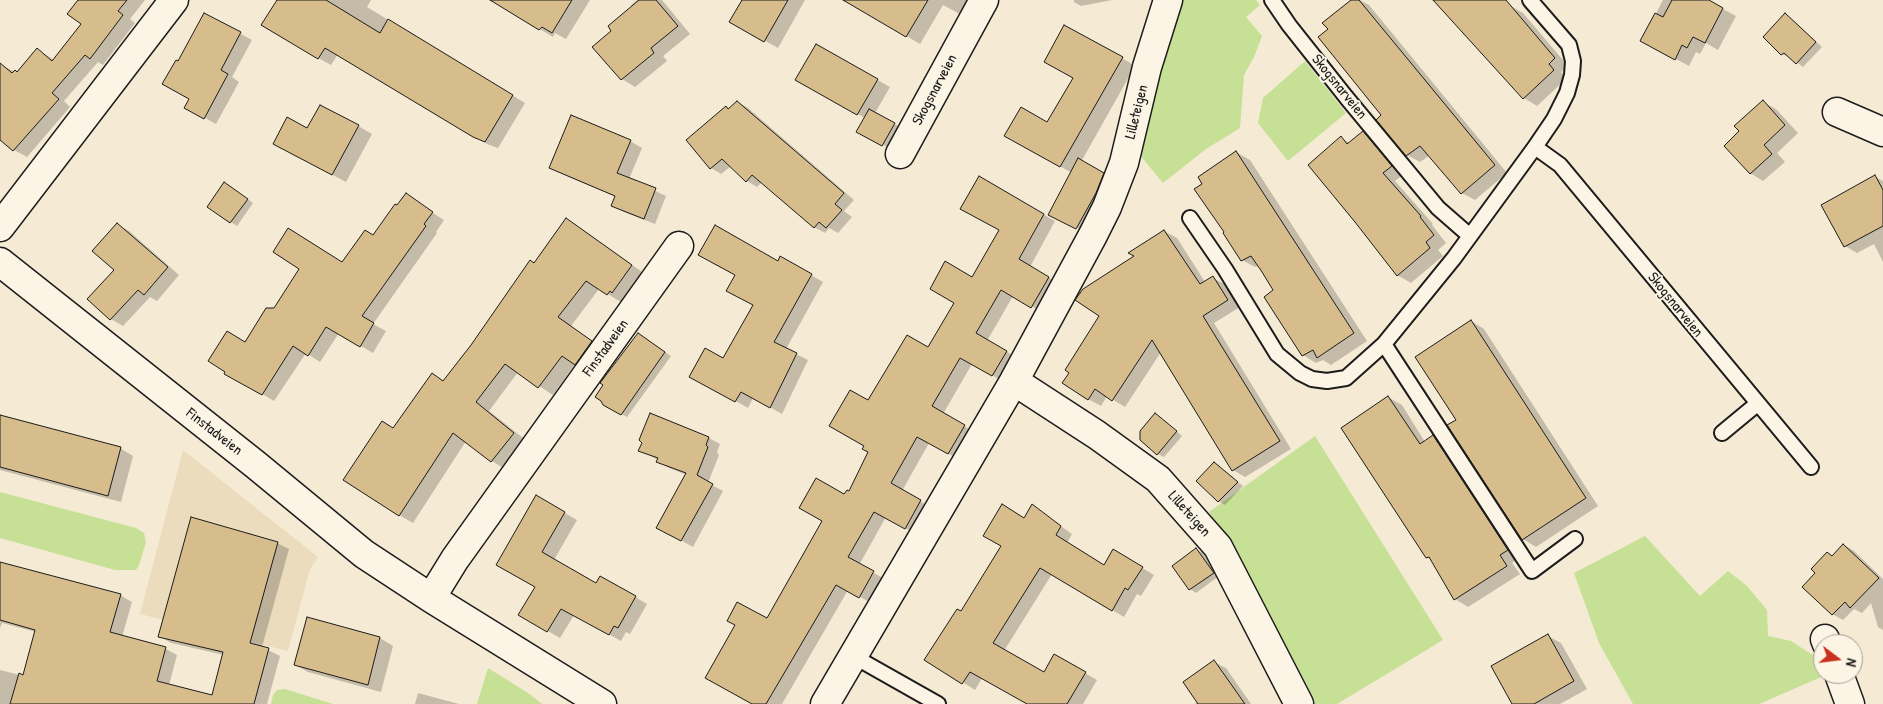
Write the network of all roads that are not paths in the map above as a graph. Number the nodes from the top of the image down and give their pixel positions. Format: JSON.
{"nodes":[{"id":1,"x":174,"y":0,"type":"edge"},
{"id":2,"x":984,"y":0,"type":"edge"},
{"id":3,"x":1168,"y":0,"type":"edge"},
{"id":4,"x":1272,"y":0,"type":"edge"},
{"id":5,"x":1530,"y":0,"type":"edge"},
{"id":6,"x":1837,"y":112,"type":"dead end"},
{"id":7,"x":1883,"y":132,"type":"edge"},
{"id":8,"x":1535,"y":148,"type":"junction"},
{"id":9,"x":900,"y":154,"type":"dead end"},
{"id":10,"x":1190,"y":218,"type":"dead end"},
{"id":11,"x":0,"y":227,"type":"edge"},
{"id":12,"x":1470,"y":236,"type":"junction"},
{"id":13,"x":680,"y":246,"type":"dead end"},
{"id":14,"x":0,"y":262,"type":"edge"},
{"id":15,"x":1384,"y":344,"type":"junction"},
{"id":16,"x":1014,"y":381,"type":"junction"},
{"id":17,"x":1757,"y":404,"type":"junction"},
{"id":18,"x":1722,"y":432,"type":"dead end"},
{"id":19,"x":1811,"y":467,"type":"dead end"},
{"id":20,"x":1575,"y":539,"type":"dead end"},
{"id":21,"x":431,"y":598,"type":"junction"},
{"id":22,"x":853,"y":656,"type":"junction"},
{"id":23,"x":1843,"y":684,"type":"edge"},
{"id":24,"x":595,"y":702,"type":"edge"},
{"id":25,"x":825,"y":704,"type":"edge"},
{"id":26,"x":938,"y":704,"type":"edge"},
{"id":27,"x":1299,"y":704,"type":"edge"},
{"id":28,"x":1850,"y":704,"type":"edge"}],
"edges":[{"from":1,"to":11,"type":"street"},
{"from":2,"to":9,"type":"street","name":"Skogsnarveien"},
{"from":3,"to":16,"type":"street","name":"Lilleteigen"},
{"from":4,"to":12,"type":"lane","name":"Skogsnarveien"},
{"from":5,"to":8,"type":"lane"},
{"from":6,"to":7,"type":"street"},
{"from":8,"to":12,"type":"lane"},
{"from":8,"to":17,"type":"lane","name":"Skogsnarveien"},
{"from":10,"to":15,"type":"lane"},
{"from":12,"to":15,"type":"lane"},
{"from":13,"to":21,"type":"street","name":"Finstadveien"},
{"from":14,"to":21,"type":"street","name":"Finstadveien"},
{"from":15,"to":20,"type":"lane"},
{"from":16,"to":22,"type":"street","name":"Lilleteigen"},
{"from":16,"to":27,"type":"street","name":"Lilleteigen"},
{"from":17,"to":18,"type":"lane"},
{"from":17,"to":19,"type":"lane","name":"Skogsnarveien"},
{"from":21,"to":24,"type":"street","name":"Finstadveien"},
{"from":22,"to":25,"type":"street","name":"Lilleteigen"},
{"from":22,"to":26,"type":"lane"},
{"from":23,"to":28,"type":"street"}]}
